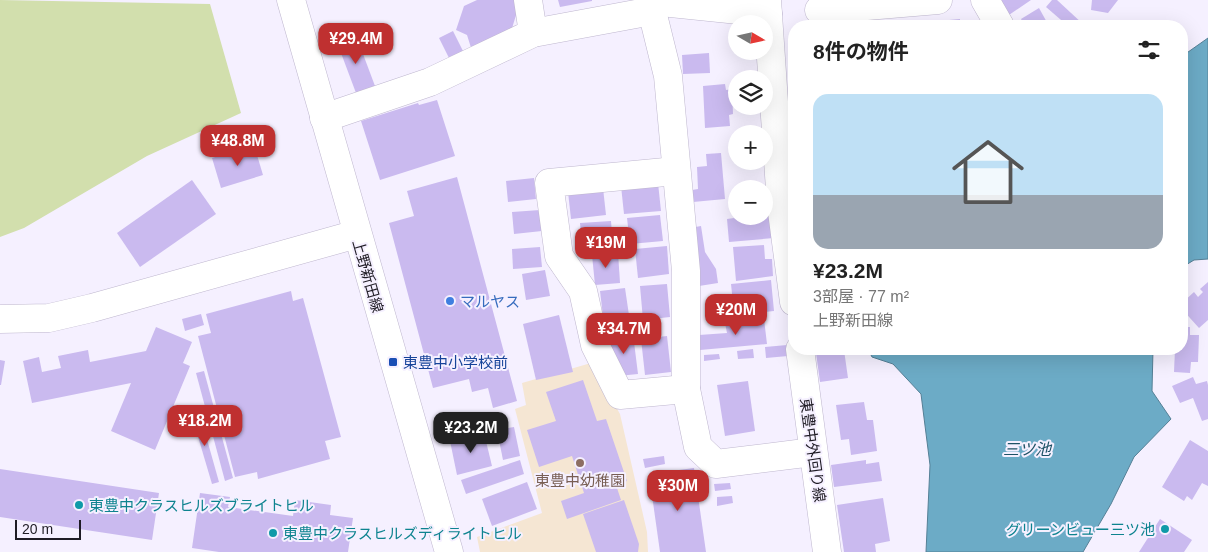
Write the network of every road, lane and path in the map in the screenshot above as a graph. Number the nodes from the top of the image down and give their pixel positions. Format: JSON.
{"nodes":[{"id":1,"x":290,"y":0,"type":"edge"},
{"id":2,"x":528,"y":0,"type":"edge"},
{"id":3,"x":938,"y":0,"type":"edge"},
{"id":4,"x":985,"y":0,"type":"edge"},
{"id":5,"x":768,"y":6,"type":"edge"},
{"id":6,"x":819,"y":10,"type":"dead end"},
{"id":7,"x":652,"y":11,"type":"junction"},
{"id":8,"x":997,"y":20,"type":"edge"},
{"id":9,"x":533,"y":33,"type":"junction"},
{"id":10,"x":324,"y":118,"type":"junction"},
{"id":11,"x":676,"y":171,"type":"junction"},
{"id":12,"x":356,"y":234,"type":"junction"},
{"id":13,"x":788,"y":257,"type":"edge"},
{"id":14,"x":0,"y":319,"type":"edge"},
{"id":15,"x":801,"y":355,"type":"edge"},
{"id":16,"x":686,"y":389,"type":"junction"},
{"id":17,"x":813,"y":452,"type":"junction"},
{"id":18,"x":449,"y":552,"type":"edge"},
{"id":19,"x":827,"y":552,"type":"edge"}],
"edges":[{"from":1,"to":10,"type":"street","name":"上野新田線"},
{"from":2,"to":9,"type":"street"},
{"from":3,"to":6,"type":"street"},
{"from":4,"to":8,"type":"street"},
{"from":5,"to":7,"type":"street"},
{"from":5,"to":13,"type":"street"},
{"from":7,"to":9,"type":"street"},
{"from":7,"to":11,"type":"street"},
{"from":9,"to":10,"type":"street"},
{"from":10,"to":12,"type":"street","name":"上野新田線"},
{"from":11,"to":16,"type":"street"},
{"from":11,"to":16,"type":"street"},
{"from":12,"to":14,"type":"street"},
{"from":12,"to":18,"type":"street","name":"上野新田線"},
{"from":15,"to":17,"type":"street","name":"東豊中外回り線"},
{"from":16,"to":17,"type":"street"},
{"from":17,"to":19,"type":"street","name":"東豊中外回り線"}]}
